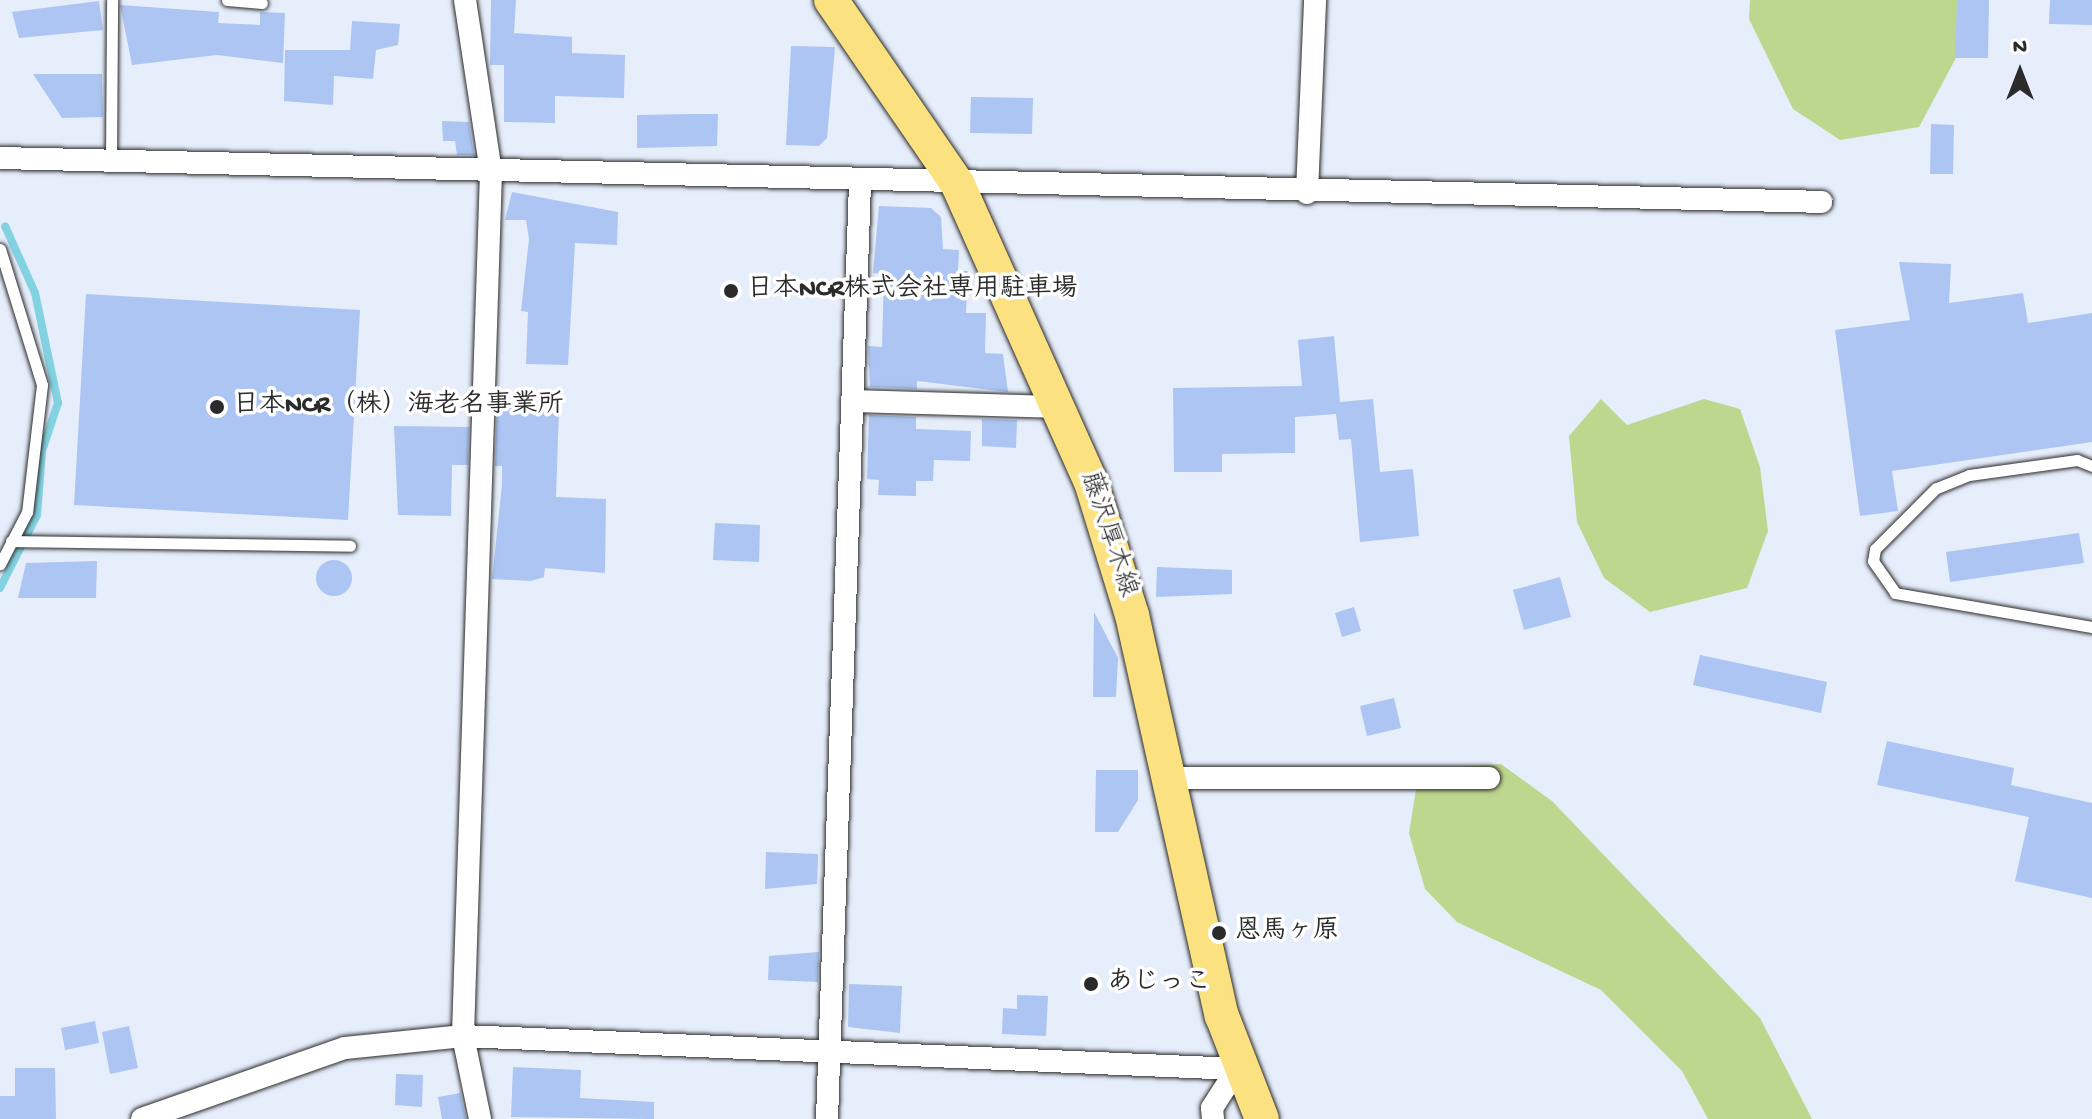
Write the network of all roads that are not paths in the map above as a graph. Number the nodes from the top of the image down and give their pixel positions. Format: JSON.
{"nodes":[{"id":1,"x":112,"y":0,"type":"edge"},
{"id":2,"x":227,"y":0,"type":"edge"},
{"id":3,"x":465,"y":0,"type":"edge"},
{"id":4,"x":831,"y":0,"type":"edge"},
{"id":5,"x":1315,"y":0,"type":"edge"},
{"id":6,"x":262,"y":3,"type":"dead end"},
{"id":7,"x":0,"y":158,"type":"edge"},
{"id":8,"x":111,"y":161,"type":"junction"},
{"id":9,"x":491,"y":172,"type":"junction"},
{"id":10,"x":860,"y":183,"type":"junction"},
{"id":11,"x":958,"y":185,"type":"junction"},
{"id":12,"x":1307,"y":193,"type":"junction"},
{"id":13,"x":1821,"y":202,"type":"dead end"},
{"id":14,"x":0,"y":249,"type":"edge"},
{"id":15,"x":855,"y":401,"type":"junction"},
{"id":16,"x":1059,"y":407,"type":"junction"},
{"id":17,"x":2092,"y":466,"type":"edge"},
{"id":18,"x":19,"y":541,"type":"junction"},
{"id":19,"x":350,"y":546,"type":"dead end"},
{"id":20,"x":0,"y":564,"type":"edge"},
{"id":21,"x":2092,"y":627,"type":"edge"},
{"id":22,"x":1167,"y":778,"type":"junction"},
{"id":23,"x":1489,"y":778,"type":"dead end"},
{"id":24,"x":463,"y":1036,"type":"junction"},
{"id":25,"x":830,"y":1055,"type":"junction"},
{"id":26,"x":1237,"y":1069,"type":"junction"},
{"id":27,"x":142,"y":1119,"type":"edge"},
{"id":28,"x":480,"y":1119,"type":"edge"},
{"id":29,"x":827,"y":1119,"type":"edge"},
{"id":30,"x":1213,"y":1119,"type":"edge"},
{"id":31,"x":1262,"y":1119,"type":"edge"}],
"edges":[{"from":1,"to":8,"type":"lane"},
{"from":2,"to":6,"type":"lane"},
{"from":3,"to":9,"type":"street"},
{"from":4,"to":11,"type":"main road","name":"藤沢厚木線"},
{"from":5,"to":12,"type":"street"},
{"from":7,"to":8,"type":"street"},
{"from":8,"to":9,"type":"street"},
{"from":9,"to":10,"type":"street"},
{"from":9,"to":24,"type":"street"},
{"from":10,"to":11,"type":"street"},
{"from":10,"to":15,"type":"street"},
{"from":11,"to":12,"type":"street"},
{"from":11,"to":16,"type":"main road","name":"藤沢厚木線"},
{"from":12,"to":13,"type":"street"},
{"from":14,"to":18,"type":"lane"},
{"from":15,"to":16,"type":"street"},
{"from":15,"to":25,"type":"street"},
{"from":16,"to":22,"type":"main road","name":"藤沢厚木線"},
{"from":17,"to":21,"type":"lane"},
{"from":18,"to":19,"type":"lane"},
{"from":18,"to":20,"type":"lane"},
{"from":22,"to":23,"type":"street"},
{"from":22,"to":26,"type":"main road","name":"藤沢厚木線"},
{"from":24,"to":25,"type":"street"},
{"from":24,"to":27,"type":"street"},
{"from":24,"to":28,"type":"street"},
{"from":25,"to":26,"type":"street"},
{"from":25,"to":29,"type":"street"},
{"from":26,"to":30,"type":"street"},
{"from":26,"to":31,"type":"main road","name":"藤沢厚木線"}]}
